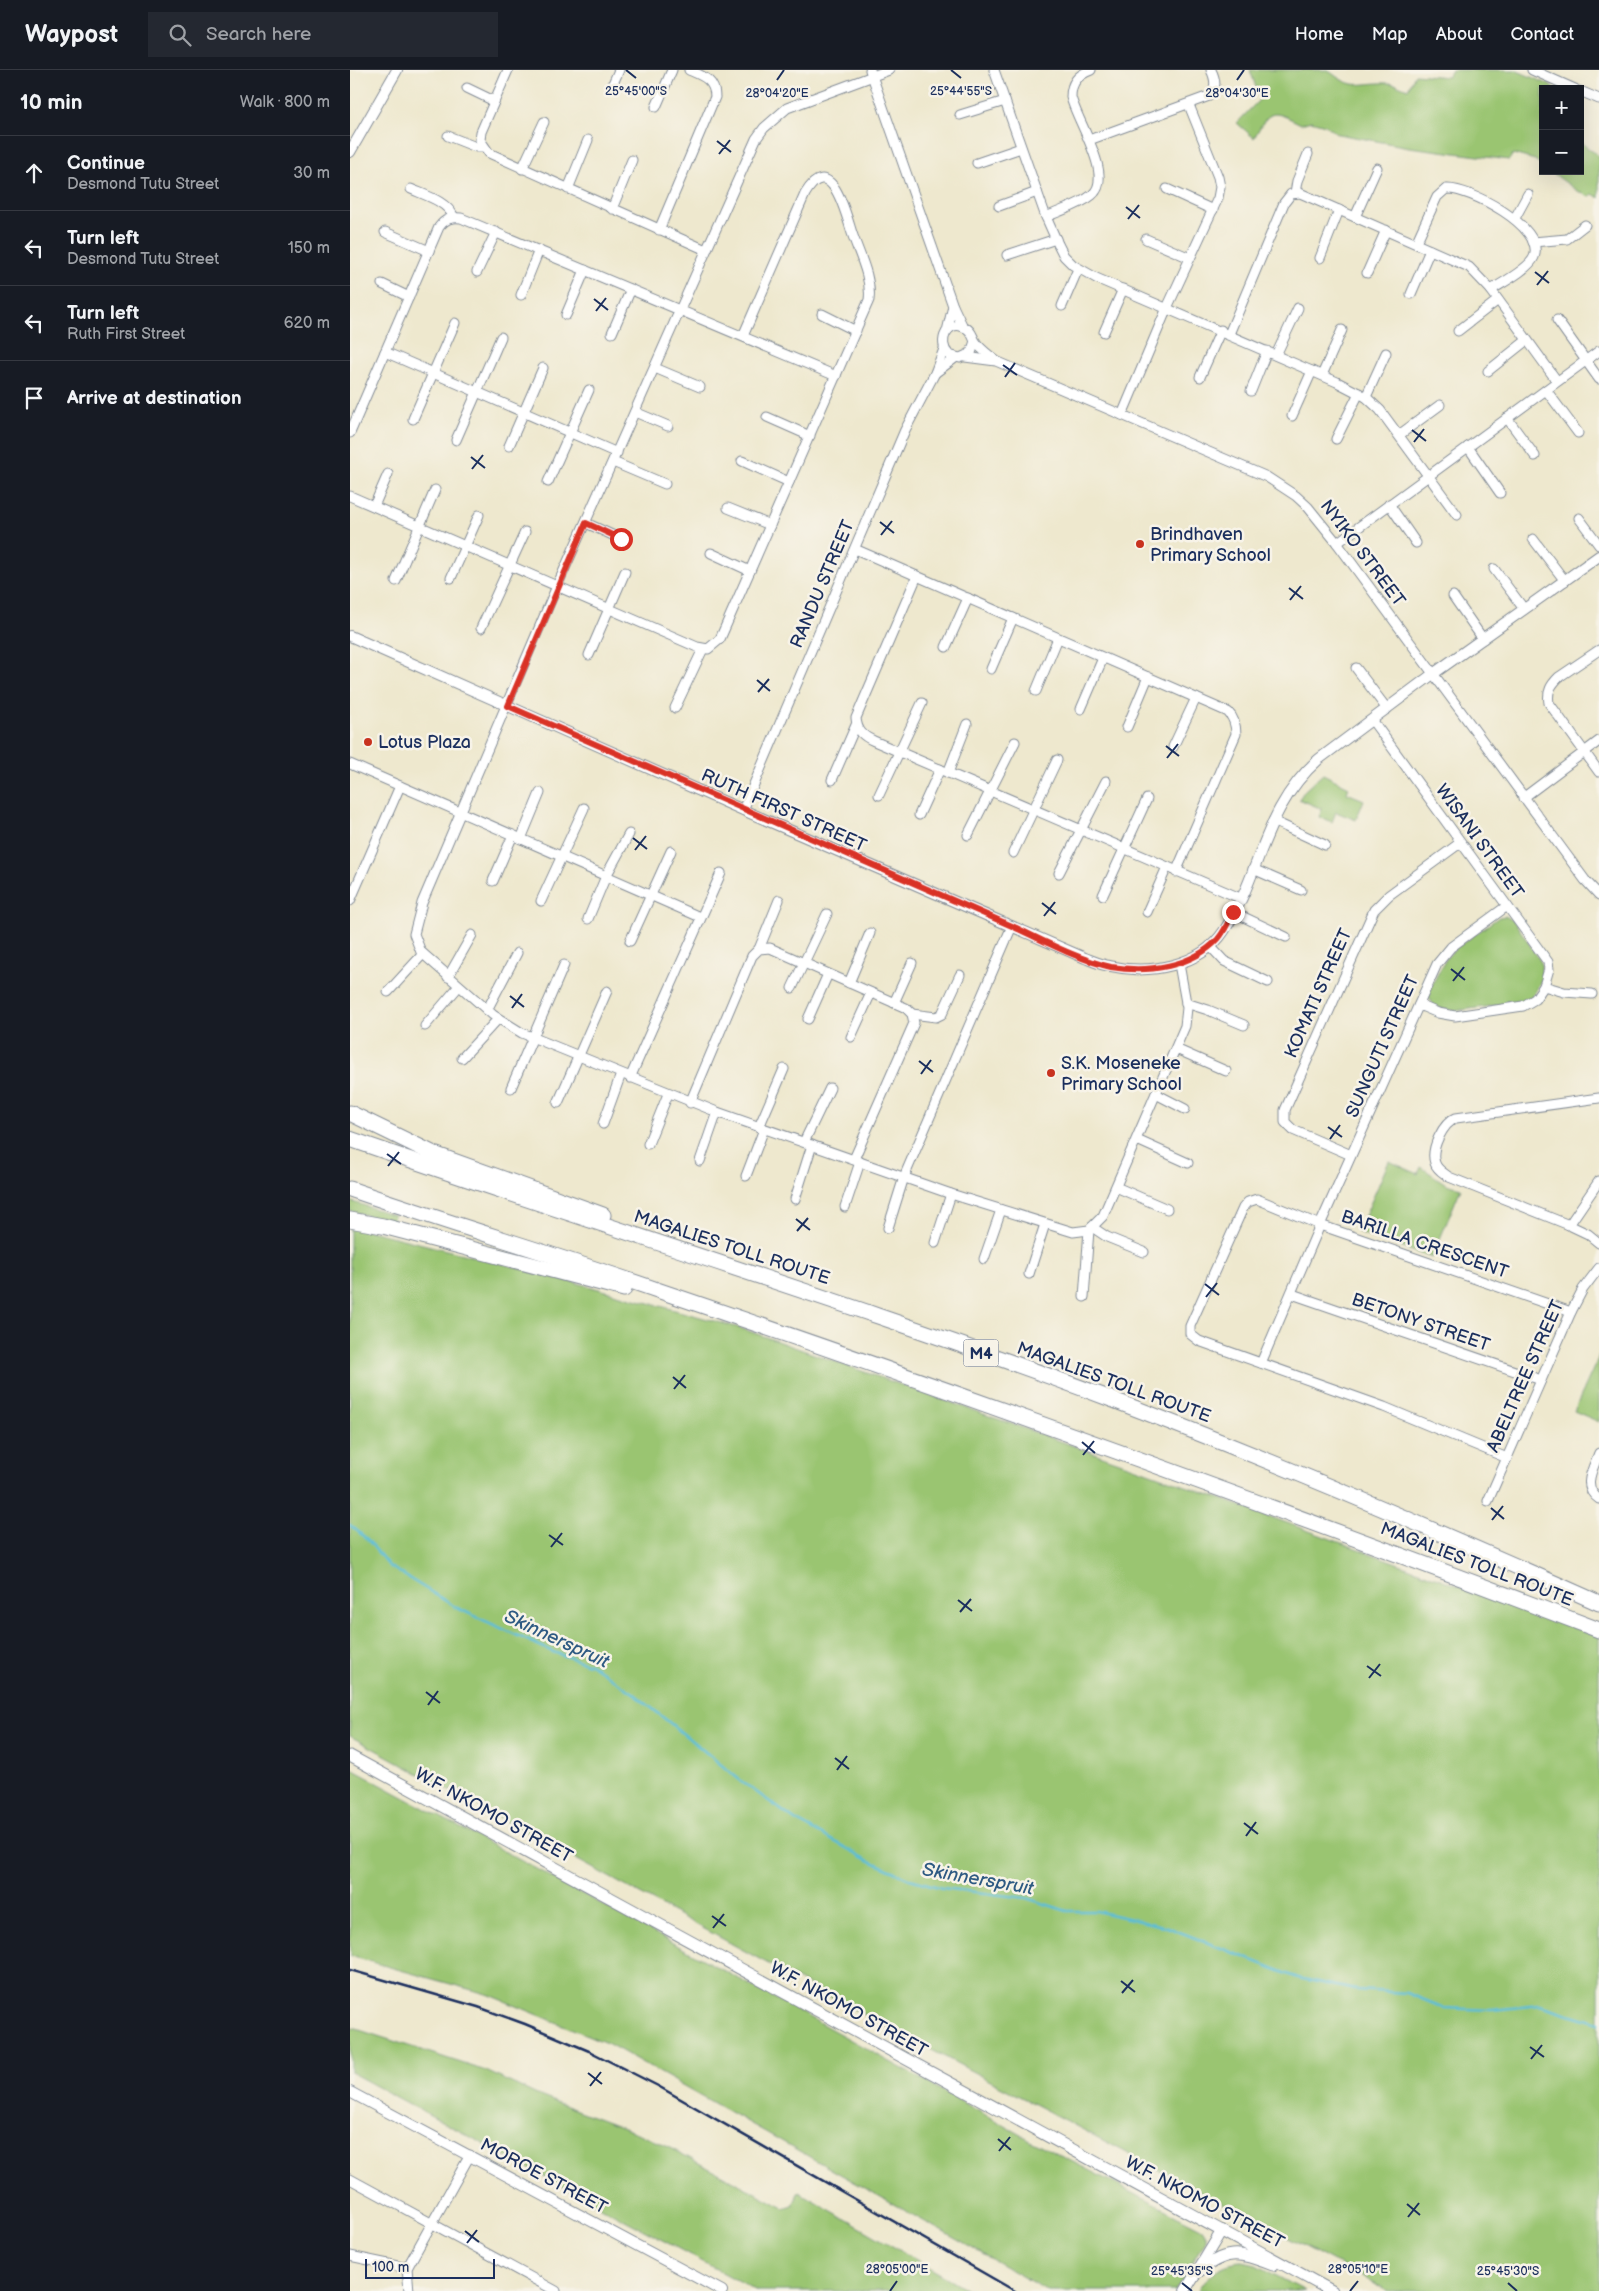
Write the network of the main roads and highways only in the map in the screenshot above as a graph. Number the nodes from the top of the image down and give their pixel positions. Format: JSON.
{"nodes":[{"id":1,"x":350,"y":1113,"type":"edge"},
{"id":2,"x":350,"y":1139,"type":"edge"},
{"id":3,"x":350,"y":1189,"type":"edge"},
{"id":4,"x":350,"y":1220,"type":"edge"},
{"id":5,"x":862,"y":1310,"type":"junction"},
{"id":6,"x":832,"y":1350,"type":"junction"},
{"id":7,"x":1599,"y":1603,"type":"edge"},
{"id":8,"x":1599,"y":1630,"type":"edge"},
{"id":9,"x":350,"y":1756,"type":"edge"},
{"id":10,"x":1194,"y":2275,"type":"road end"},
{"id":11,"x":1310,"y":2279,"type":"junction"},
{"id":12,"x":1332,"y":2291,"type":"edge"}],
"edges":[{"from":1,"to":5,"type":"highway"},
{"from":2,"to":5,"type":"highway","name":"MAGALIES TOLL ROUTE","number":"M4"},
{"from":3,"to":6,"type":"highway","name":"MAGALIES TOLL ROUTE"},
{"from":4,"to":6,"type":"highway"},
{"from":5,"to":7,"type":"highway","name":"MAGALIES TOLL ROUTE","number":"M4"},
{"from":6,"to":8,"type":"highway","name":"MAGALIES TOLL ROUTE"},
{"from":9,"to":11,"type":"main road","name":"W.F. NKOMO STREET"},
{"from":10,"to":11,"type":"main road"},
{"from":11,"to":12,"type":"main road","name":"W.F. NKOMO STREET"}]}
